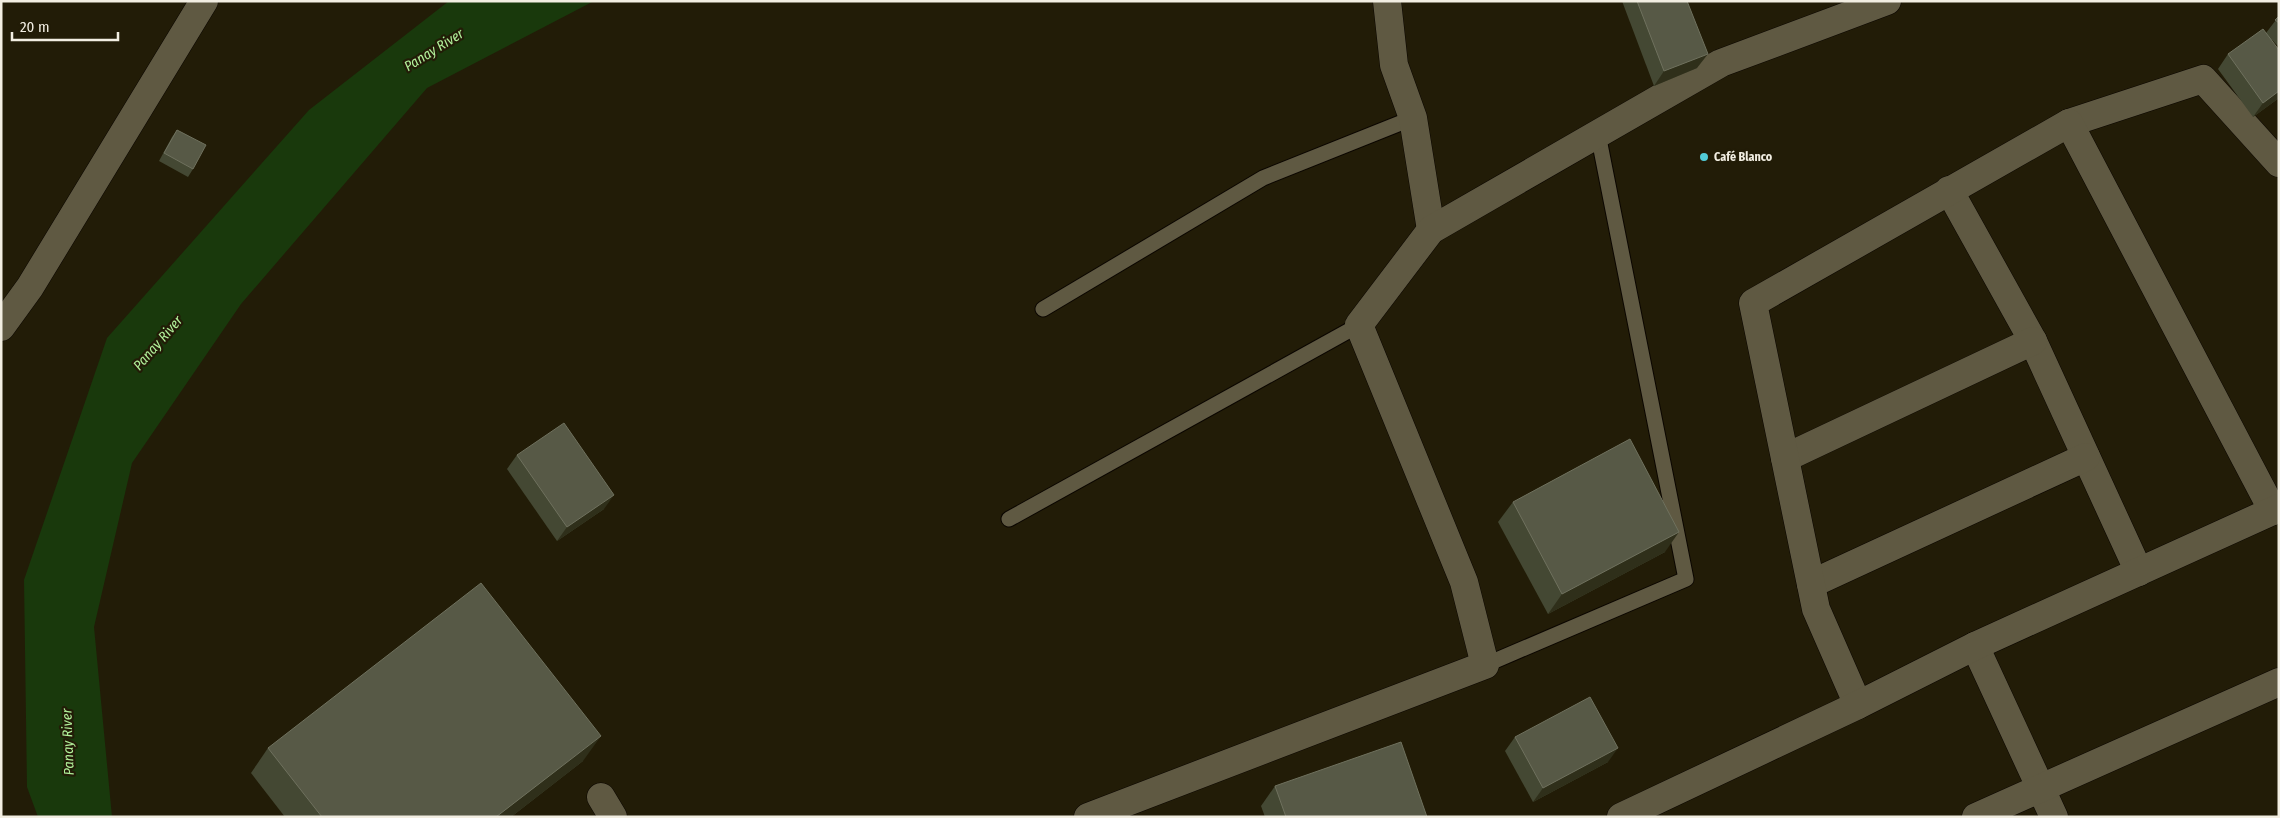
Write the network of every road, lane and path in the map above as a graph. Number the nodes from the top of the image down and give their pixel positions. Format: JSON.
{"nodes":[{"id":1,"x":204,"y":1,"type":"edge"},
{"id":2,"x":1387,"y":1,"type":"edge"},
{"id":3,"x":1887,"y":1,"type":"edge"},
{"id":4,"x":1413,"y":118,"type":"junction"},
{"id":5,"x":2069,"y":123,"type":"junction"},
{"id":6,"x":1598,"y":134,"type":"junction"},
{"id":7,"x":2279,"y":163,"type":"edge"},
{"id":8,"x":1949,"y":190,"type":"junction"},
{"id":9,"x":1431,"y":230,"type":"junction"},
{"id":10,"x":1043,"y":309,"type":"dead end"},
{"id":11,"x":1359,"y":325,"type":"junction"},
{"id":12,"x":1,"y":327,"type":"edge"},
{"id":13,"x":2033,"y":341,"type":"junction"},
{"id":14,"x":1785,"y":458,"type":"junction"},
{"id":15,"x":2086,"y":458,"type":"junction"},
{"id":16,"x":2276,"y":510,"type":"edge"},
{"id":17,"x":1009,"y":519,"type":"dead end"},
{"id":18,"x":2139,"y":572,"type":"junction"},
{"id":19,"x":1811,"y":584,"type":"junction"},
{"id":20,"x":1975,"y":646,"type":"junction"},
{"id":21,"x":1485,"y":665,"type":"junction"},
{"id":22,"x":2279,"y":682,"type":"edge"},
{"id":23,"x":1858,"y":705,"type":"junction"},
{"id":24,"x":2040,"y":787,"type":"junction"},
{"id":25,"x":1088,"y":817,"type":"edge"},
{"id":26,"x":1621,"y":817,"type":"edge"},
{"id":27,"x":1976,"y":817,"type":"edge"},
{"id":28,"x":2054,"y":817,"type":"edge"}],
"edges":[{"from":1,"to":12,"type":"street"},
{"from":2,"to":4,"type":"street"},
{"from":3,"to":6,"type":"street"},
{"from":4,"to":9,"type":"street"},
{"from":4,"to":10,"type":"lane"},
{"from":5,"to":7,"type":"street"},
{"from":5,"to":8,"type":"street"},
{"from":5,"to":16,"type":"street"},
{"from":6,"to":9,"type":"street"},
{"from":6,"to":21,"type":"lane"},
{"from":8,"to":13,"type":"street"},
{"from":8,"to":14,"type":"street"},
{"from":9,"to":11,"type":"street"},
{"from":11,"to":17,"type":"lane"},
{"from":11,"to":21,"type":"street"},
{"from":13,"to":14,"type":"street"},
{"from":13,"to":15,"type":"street"},
{"from":14,"to":19,"type":"street"},
{"from":15,"to":18,"type":"street"},
{"from":15,"to":19,"type":"street"},
{"from":16,"to":18,"type":"street"},
{"from":18,"to":20,"type":"street"},
{"from":19,"to":23,"type":"street"},
{"from":20,"to":23,"type":"street"},
{"from":20,"to":24,"type":"street"},
{"from":21,"to":25,"type":"street"},
{"from":22,"to":24,"type":"street"},
{"from":23,"to":26,"type":"street"},
{"from":24,"to":27,"type":"street"},
{"from":24,"to":28,"type":"street"}]}
